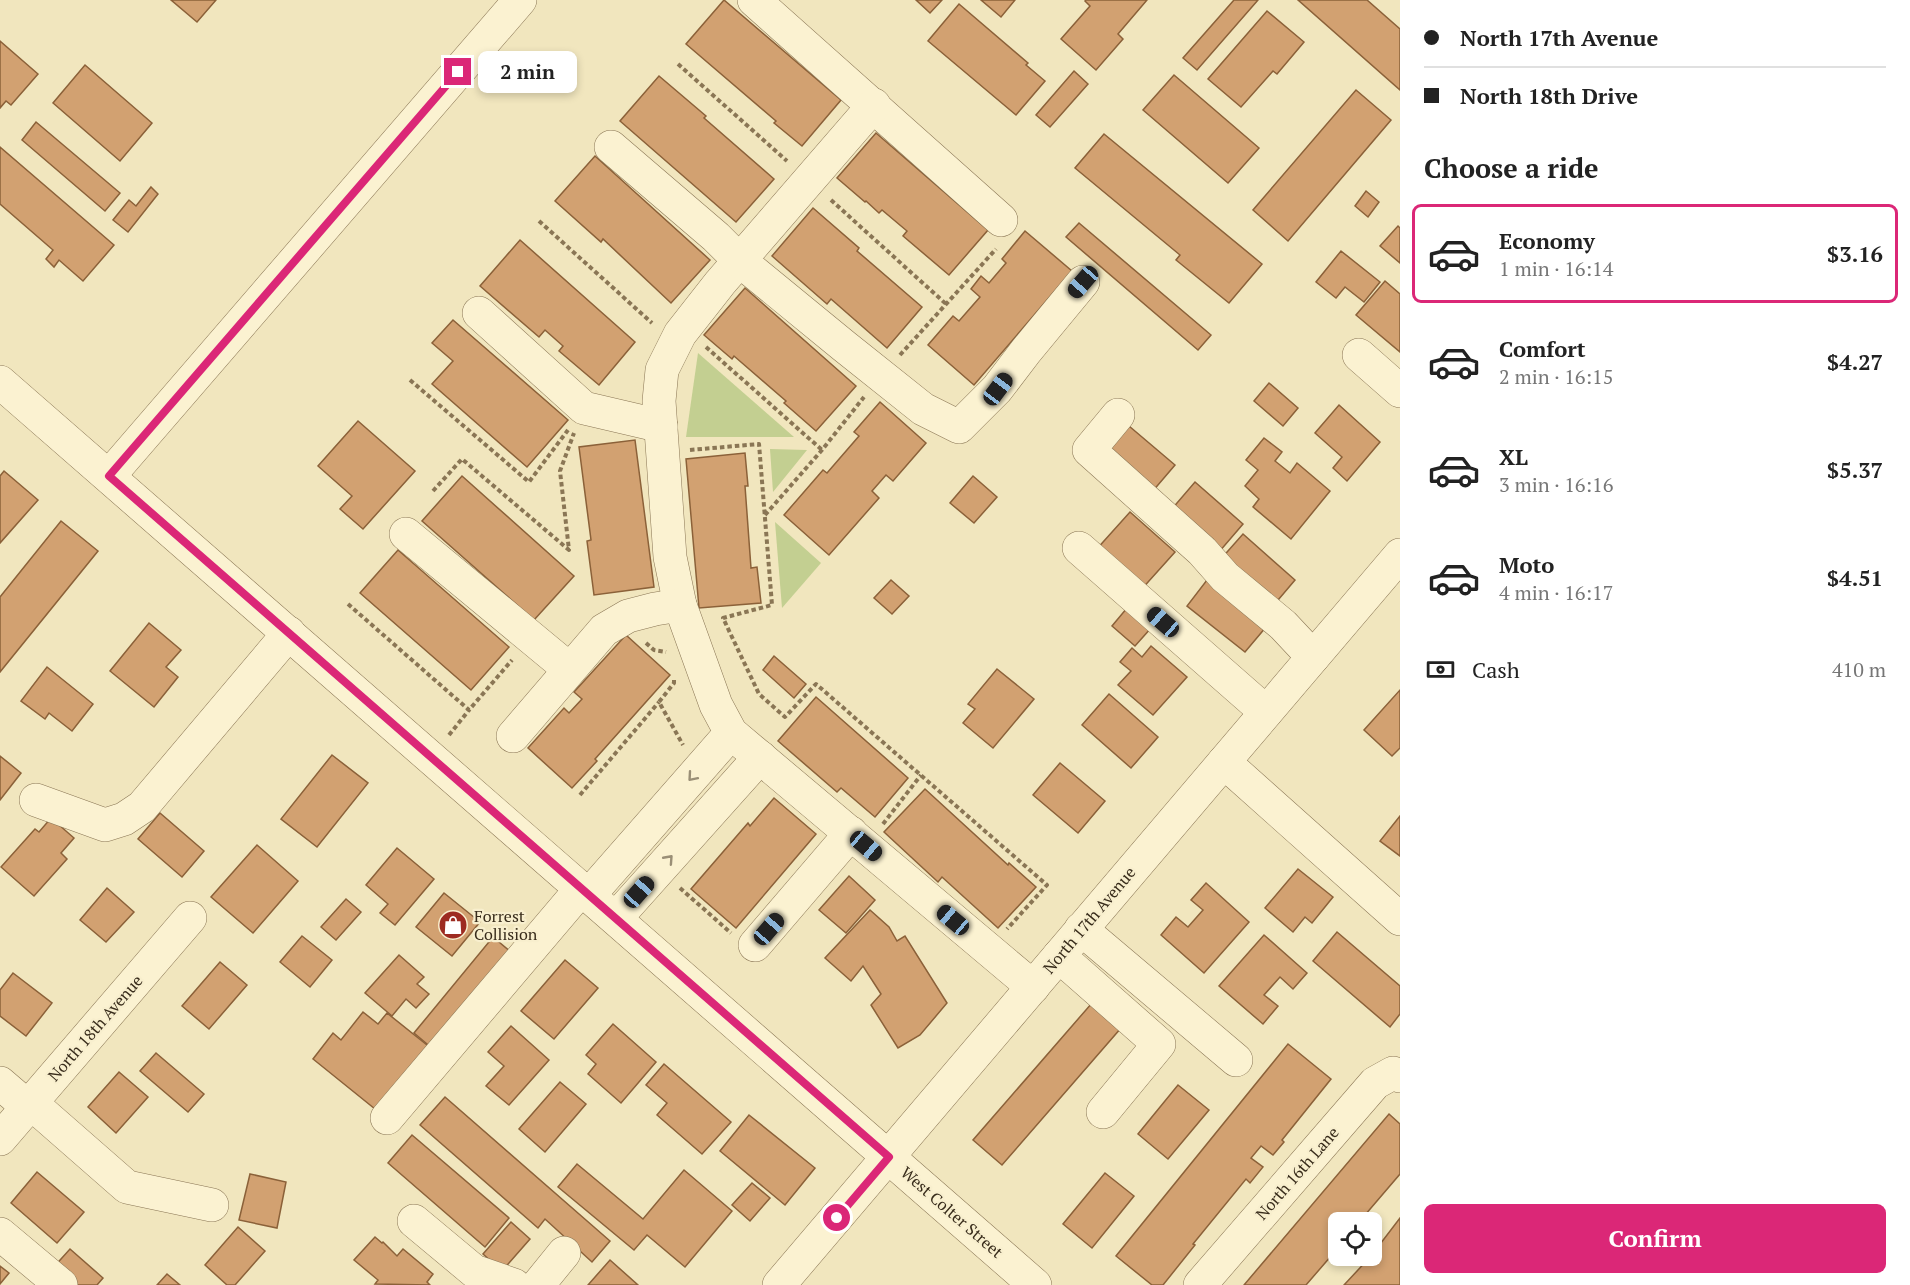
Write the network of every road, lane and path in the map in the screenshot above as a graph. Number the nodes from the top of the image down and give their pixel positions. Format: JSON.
{"nodes":[{"id":1,"x":520,"y":0,"type":"edge"},
{"id":2,"x":754,"y":0,"type":"edge"},
{"id":3,"x":678,"y":64,"type":"dead end"},
{"id":4,"x":874,"y":105,"type":"junction"},
{"id":5,"x":611,"y":147,"type":"dead end"},
{"id":6,"x":808,"y":180,"type":"junction"},
{"id":7,"x":539,"y":221,"type":"dead end"},
{"id":8,"x":1002,"y":231,"type":"joint"},
{"id":9,"x":739,"y":260,"type":"junction"},
{"id":10,"x":1083,"y":282,"type":"dead end"},
{"id":11,"x":946,"y":304,"type":"junction"},
{"id":12,"x":479,"y":313,"type":"dead end"},
{"id":13,"x":680,"y":336,"type":"junction"},
{"id":14,"x":1359,"y":355,"type":"dead end"},
{"id":15,"x":881,"y":376,"type":"junction"},
{"id":16,"x":410,"y":380,"type":"dead end"},
{"id":17,"x":0,"y":382,"type":"edge"},
{"id":18,"x":1400,"y":391,"type":"edge"},
{"id":19,"x":584,"y":408,"type":"junction"},
{"id":20,"x":1118,"y":416,"type":"dead end"},
{"id":21,"x":662,"y":439,"type":"junction"},
{"id":22,"x":822,"y":450,"type":"junction"},
{"id":23,"x":109,"y":476,"type":"junction"},
{"id":24,"x":433,"y":491,"type":"dead end"},
{"id":25,"x":764,"y":516,"type":"junction"},
{"id":26,"x":406,"y":534,"type":"dead end"},
{"id":27,"x":1079,"y":548,"type":"dead end"},
{"id":28,"x":1400,"y":555,"type":"edge"},
{"id":29,"x":348,"y":604,"type":"dead end"},
{"id":30,"x":680,"y":605,"type":"junction"},
{"id":31,"x":621,"y":620,"type":"junction"},
{"id":32,"x":289,"y":633,"type":"junction"},
{"id":33,"x":531,"y":638,"type":"junction"},
{"id":34,"x":670,"y":652,"type":"dead end"},
{"id":35,"x":1313,"y":657,"type":"junction"},
{"id":36,"x":569,"y":669,"type":"junction"},
{"id":37,"x":673,"y":673,"type":"dead end"},
{"id":38,"x":659,"y":702,"type":"junction"},
{"id":39,"x":469,"y":710,"type":"junction"},
{"id":40,"x":1266,"y":712,"type":"junction"},
{"id":41,"x":731,"y":733,"type":"junction"},
{"id":42,"x":449,"y":735,"type":"dead end"},
{"id":43,"x":513,"y":736,"type":"dead end"},
{"id":44,"x":682,"y":754,"type":"dead end"},
{"id":45,"x":760,"y":757,"type":"junction"},
{"id":46,"x":1224,"y":762,"type":"junction"},
{"id":47,"x":921,"y":775,"type":"junction"},
{"id":48,"x":580,"y":795,"type":"dead end"},
{"id":49,"x":36,"y":800,"type":"dead end"},
{"id":50,"x":858,"y":840,"type":"junction"},
{"id":51,"x":674,"y":883,"type":"dead end"},
{"id":52,"x":586,"y":891,"type":"junction"},
{"id":53,"x":190,"y":918,"type":"dead end"},
{"id":54,"x":616,"y":918,"type":"junction"},
{"id":55,"x":1400,"y":919,"type":"edge"},
{"id":56,"x":1081,"y":929,"type":"junction"},
{"id":57,"x":746,"y":942,"type":"joint"},
{"id":58,"x":994,"y":954,"type":"junction"},
{"id":59,"x":1059,"y":956,"type":"junction"},
{"id":60,"x":1033,"y":987,"type":"junction"},
{"id":61,"x":1236,"y":1060,"type":"dead end"},
{"id":62,"x":1400,"y":1076,"type":"edge"},
{"id":63,"x":0,"y":1083,"type":"edge"},
{"id":64,"x":29,"y":1105,"type":"junction"},
{"id":65,"x":1103,"y":1112,"type":"dead end"},
{"id":66,"x":387,"y":1118,"type":"dead end"},
{"id":67,"x":0,"y":1139,"type":"edge"},
{"id":68,"x":889,"y":1157,"type":"junction"},
{"id":69,"x":212,"y":1205,"type":"dead end"},
{"id":70,"x":414,"y":1221,"type":"dead end"},
{"id":71,"x":0,"y":1234,"type":"edge"},
{"id":72,"x":564,"y":1253,"type":"dead end"},
{"id":73,"x":61,"y":1285,"type":"edge"},
{"id":74,"x":514,"y":1285,"type":"edge"},
{"id":75,"x":538,"y":1285,"type":"edge"},
{"id":76,"x":779,"y":1285,"type":"edge"},
{"id":77,"x":1035,"y":1285,"type":"edge"},
{"id":78,"x":1200,"y":1285,"type":"edge"}],
"edges":[{"from":1,"to":23,"type":"street"},
{"from":2,"to":4,"type":"street"},
{"from":3,"to":6,"type":"path"},
{"from":4,"to":6,"type":"street"},
{"from":4,"to":8,"type":"street"},
{"from":5,"to":9,"type":"street"},
{"from":6,"to":9,"type":"street"},
{"from":6,"to":11,"type":"path"},
{"from":7,"to":13,"type":"path"},
{"from":8,"to":11,"type":"path"},
{"from":9,"to":13,"type":"street"},
{"from":9,"to":15,"type":"street"},
{"from":10,"to":15,"type":"street"},
{"from":11,"to":15,"type":"path"},
{"from":12,"to":19,"type":"street"},
{"from":13,"to":21,"type":"street"},
{"from":13,"to":22,"type":"path"},
{"from":14,"to":18,"type":"street"},
{"from":15,"to":22,"type":"path"},
{"from":16,"to":19,"type":"path"},
{"from":17,"to":23,"type":"street","name":"West Colter Street"},
{"from":19,"to":21,"type":"street"},
{"from":19,"to":24,"type":"path"},
{"from":20,"to":35,"type":"street"},
{"from":21,"to":25,"type":"path"},
{"from":21,"to":30,"type":"street"},
{"from":22,"to":25,"type":"path"},
{"from":23,"to":32,"type":"street","name":"West Colter Street"},
{"from":25,"to":47,"type":"path"},
{"from":26,"to":33,"type":"street"},
{"from":27,"to":40,"type":"street"},
{"from":28,"to":35,"type":"street","name":"North 17th Avenue"},
{"from":29,"to":39,"type":"path"},
{"from":30,"to":31,"type":"street"},
{"from":30,"to":41,"type":"street"},
{"from":31,"to":34,"type":"path"},
{"from":31,"to":36,"type":"street"},
{"from":32,"to":49,"type":"street"},
{"from":32,"to":52,"type":"street","name":"West Colter Street"},
{"from":33,"to":36,"type":"street"},
{"from":33,"to":39,"type":"path"},
{"from":35,"to":40,"type":"street","name":"North 17th Avenue"},
{"from":36,"to":43,"type":"street"},
{"from":37,"to":38,"type":"path"},
{"from":38,"to":44,"type":"path"},
{"from":38,"to":48,"type":"path"},
{"from":39,"to":42,"type":"path"},
{"from":40,"to":46,"type":"street","name":"North 17th Avenue"},
{"from":41,"to":45,"type":"street"},
{"from":41,"to":52,"type":"street","one_way":true},
{"from":45,"to":50,"type":"street"},
{"from":54,"to":45,"type":"street","one_way":true},
{"from":46,"to":55,"type":"street"},
{"from":46,"to":56,"type":"street","name":"North 17th Avenue"},
{"from":47,"to":50,"type":"path"},
{"from":47,"to":58,"type":"path"},
{"from":50,"to":57,"type":"street"},
{"from":50,"to":58,"type":"street"},
{"from":51,"to":57,"type":"path"},
{"from":52,"to":54,"type":"street","name":"West Colter Street"},
{"from":52,"to":66,"type":"street"},
{"from":53,"to":64,"type":"street","name":"North 18th Avenue"},
{"from":54,"to":68,"type":"street","name":"West Colter Street"},
{"from":56,"to":59,"type":"street","name":"North 17th Avenue"},
{"from":56,"to":61,"type":"street"},
{"from":58,"to":60,"type":"street"},
{"from":59,"to":60,"type":"street","name":"North 17th Avenue"},
{"from":59,"to":65,"type":"street"},
{"from":60,"to":68,"type":"street","name":"North 17th Avenue"},
{"from":62,"to":78,"type":"street","name":"North 16th Lane"},
{"from":63,"to":64,"type":"street"},
{"from":64,"to":67,"type":"street","name":"North 18th Avenue"},
{"from":64,"to":69,"type":"street"},
{"from":68,"to":76,"type":"street","name":"North 17th Avenue"},
{"from":68,"to":77,"type":"street","name":"West Colter Street"},
{"from":70,"to":74,"type":"street"},
{"from":71,"to":73,"type":"street"},
{"from":72,"to":75,"type":"street"}]}
